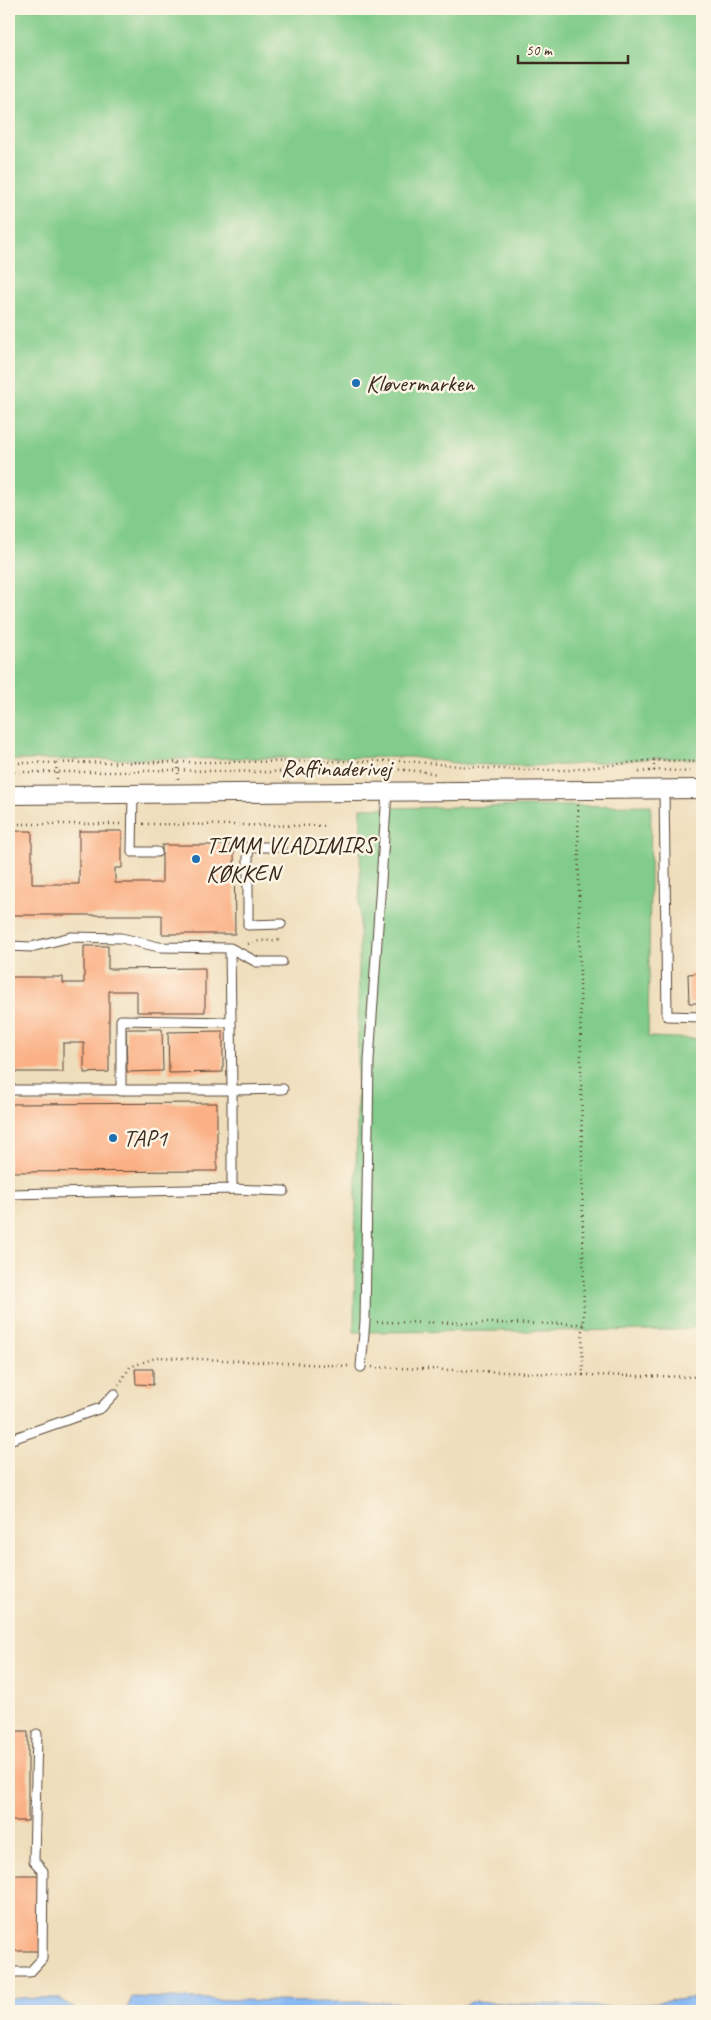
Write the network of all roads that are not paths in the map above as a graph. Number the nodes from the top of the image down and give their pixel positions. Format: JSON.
{"nodes":[{"id":1,"x":702,"y":789,"type":"edge"},
{"id":2,"x":664,"y":790,"type":"junction"},
{"id":3,"x":387,"y":792,"type":"junction"},
{"id":4,"x":133,"y":794,"type":"junction"},
{"id":5,"x":9,"y":795,"type":"edge"},
{"id":6,"x":281,"y":847,"type":"dead end"},
{"id":7,"x":157,"y":852,"type":"dead end"},
{"id":8,"x":281,"y":924,"type":"dead end"},
{"id":9,"x":9,"y":946,"type":"edge"},
{"id":10,"x":230,"y":948,"type":"junction"},
{"id":11,"x":282,"y":962,"type":"dead end"},
{"id":12,"x":702,"y":1017,"type":"edge"},
{"id":13,"x":231,"y":1022,"type":"junction"},
{"id":14,"x":283,"y":1089,"type":"dead end"},
{"id":15,"x":9,"y":1090,"type":"edge"},
{"id":16,"x":232,"y":1090,"type":"junction"},
{"id":17,"x":121,"y":1091,"type":"junction"},
{"id":18,"x":232,"y":1189,"type":"junction"},
{"id":19,"x":284,"y":1191,"type":"dead end"},
{"id":20,"x":9,"y":1194,"type":"edge"},
{"id":21,"x":361,"y":1367,"type":"road end"},
{"id":22,"x":114,"y":1394,"type":"road end"},
{"id":23,"x":9,"y":1440,"type":"edge"},
{"id":24,"x":37,"y":1734,"type":"dead end"},
{"id":25,"x":9,"y":1972,"type":"edge"}],
"edges":[{"from":1,"to":2,"type":"street","name":"Raffinaderivej"},
{"from":2,"to":3,"type":"street","name":"Raffinaderivej"},
{"from":2,"to":12,"type":"lane"},
{"from":3,"to":4,"type":"street","name":"Raffinaderivej"},
{"from":3,"to":21,"type":"lane"},
{"from":4,"to":5,"type":"street","name":"Raffinaderivej"},
{"from":4,"to":7,"type":"lane"},
{"from":6,"to":8,"type":"lane"},
{"from":9,"to":10,"type":"lane"},
{"from":10,"to":11,"type":"lane"},
{"from":10,"to":13,"type":"lane"},
{"from":13,"to":16,"type":"lane"},
{"from":13,"to":17,"type":"lane"},
{"from":14,"to":16,"type":"lane"},
{"from":15,"to":17,"type":"lane"},
{"from":16,"to":17,"type":"lane"},
{"from":16,"to":18,"type":"lane"},
{"from":18,"to":19,"type":"lane"},
{"from":18,"to":20,"type":"lane"},
{"from":22,"to":23,"type":"lane"},
{"from":24,"to":25,"type":"lane"}]}
